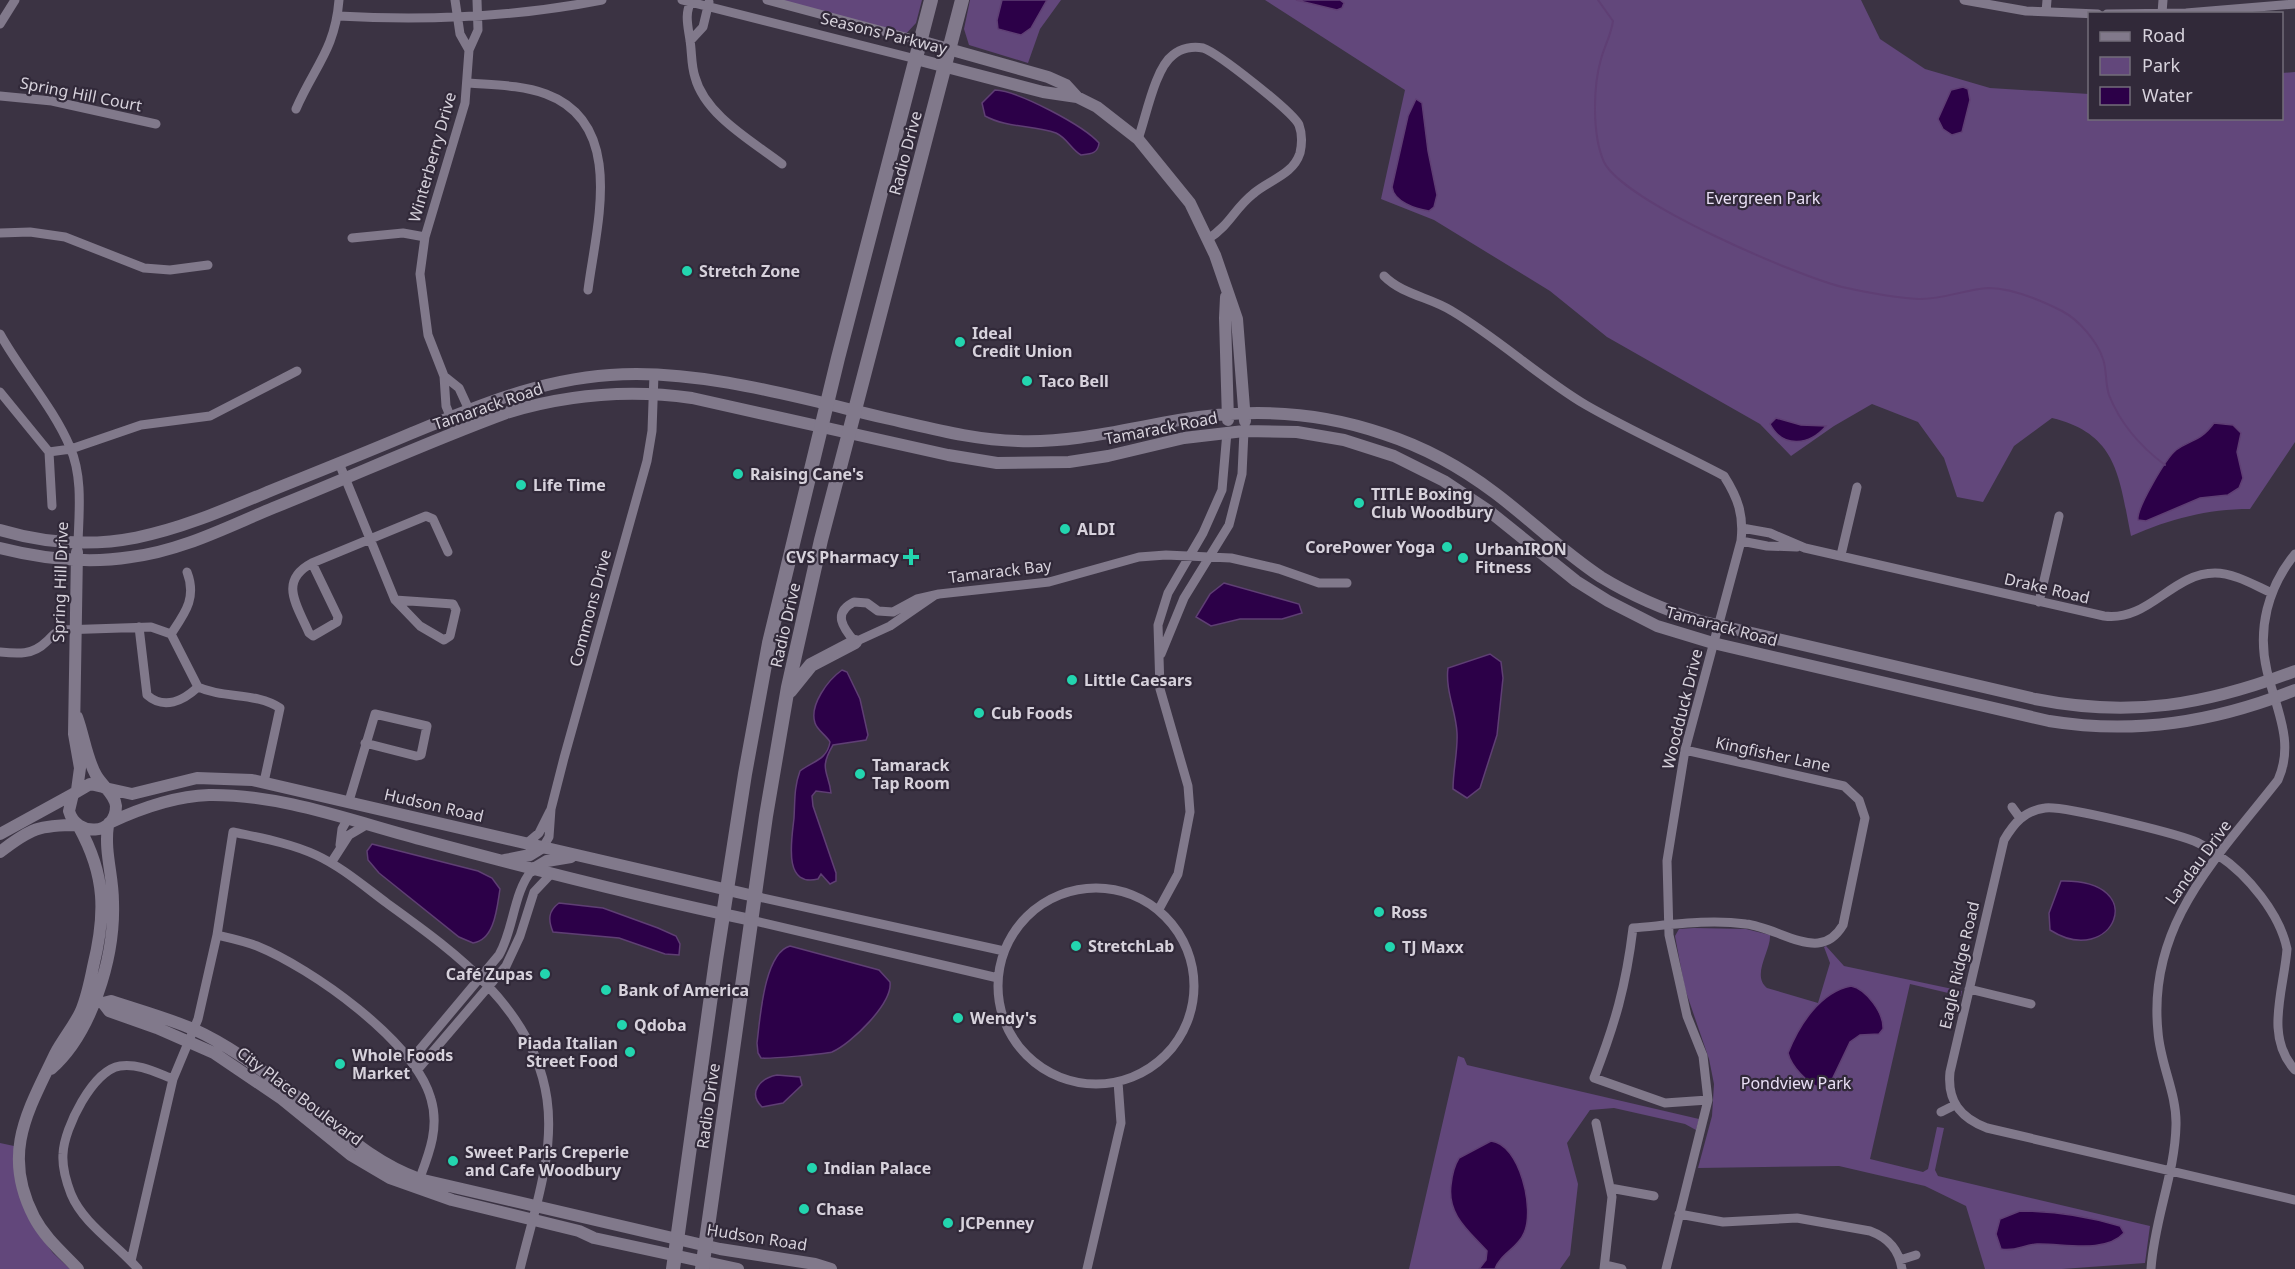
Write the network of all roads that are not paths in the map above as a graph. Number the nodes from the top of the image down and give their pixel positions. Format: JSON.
{"nodes":[{"id":1,"x":15,"y":0,"type":"edge"},
{"id":2,"x":339,"y":0,"type":"edge"},
{"id":3,"x":455,"y":0,"type":"edge"},
{"id":4,"x":477,"y":0,"type":"edge"},
{"id":5,"x":602,"y":0,"type":"edge"},
{"id":6,"x":767,"y":0,"type":"edge"},
{"id":7,"x":931,"y":0,"type":"edge"},
{"id":8,"x":962,"y":0,"type":"edge"},
{"id":9,"x":1964,"y":0,"type":"edge"},
{"id":10,"x":2047,"y":0,"type":"edge"},
{"id":11,"x":2293,"y":0,"type":"edge"},
{"id":12,"x":688,"y":1,"type":"edge"},
{"id":13,"x":709,"y":3,"type":"edge"},
{"id":14,"x":2295,"y":4,"type":"edge"},
{"id":15,"x":2046,"y":12,"type":"junction"},
{"id":16,"x":2177,"y":12,"type":"edge"},
{"id":17,"x":2088,"y":14,"type":"edge"},
{"id":18,"x":477,"y":15,"type":"junction"},
{"id":19,"x":338,"y":16,"type":"junction"},
{"id":20,"x":456,"y":16,"type":"junction"},
{"id":21,"x":0,"y":24,"type":"edge"},
{"id":22,"x":690,"y":41,"type":"junction"},
{"id":23,"x":920,"y":41,"type":"junction"},
{"id":24,"x":949,"y":49,"type":"junction"},
{"id":25,"x":469,"y":50,"type":"junction"},
{"id":26,"x":916,"y":59,"type":"junction"},
{"id":27,"x":945,"y":65,"type":"junction"},
{"id":28,"x":468,"y":83,"type":"junction"},
{"id":29,"x":0,"y":96,"type":"edge"},
{"id":30,"x":1077,"y":97,"type":"junction"},
{"id":31,"x":296,"y":109,"type":"dead end"},
{"id":32,"x":156,"y":124,"type":"dead end"},
{"id":33,"x":1138,"y":139,"type":"junction"},
{"id":34,"x":782,"y":164,"type":"dead end"},
{"id":35,"x":0,"y":233,"type":"edge"},
{"id":36,"x":425,"y":237,"type":"junction"},
{"id":37,"x":352,"y":238,"type":"dead end"},
{"id":38,"x":1208,"y":239,"type":"junction"},
{"id":39,"x":208,"y":265,"type":"dead end"},
{"id":40,"x":1384,"y":276,"type":"dead end"},
{"id":41,"x":588,"y":290,"type":"dead end"},
{"id":42,"x":1227,"y":292,"type":"junction"},
{"id":43,"x":0,"y":334,"type":"edge"},
{"id":44,"x":297,"y":371,"type":"dead end"},
{"id":45,"x":654,"y":374,"type":"junction"},
{"id":46,"x":444,"y":376,"type":"junction"},
{"id":47,"x":0,"y":392,"type":"edge"},
{"id":48,"x":653,"y":394,"type":"junction"},
{"id":49,"x":826,"y":405,"type":"junction"},
{"id":50,"x":470,"y":409,"type":"junction"},
{"id":51,"x":854,"y":411,"type":"junction"},
{"id":52,"x":1228,"y":413,"type":"junction"},
{"id":53,"x":1245,"y":413,"type":"junction"},
{"id":54,"x":450,"y":417,"type":"junction"},
{"id":55,"x":476,"y":425,"type":"junction"},
{"id":56,"x":820,"y":426,"type":"junction"},
{"id":57,"x":1245,"y":430,"type":"junction"},
{"id":58,"x":1227,"y":432,"type":"junction"},
{"id":59,"x":457,"y":433,"type":"junction"},
{"id":60,"x":849,"y":433,"type":"junction"},
{"id":61,"x":71,"y":449,"type":"junction"},
{"id":62,"x":49,"y":452,"type":"junction"},
{"id":63,"x":339,"y":463,"type":"junction"},
{"id":64,"x":345,"y":479,"type":"junction"},
{"id":65,"x":1857,"y":487,"type":"dead end"},
{"id":66,"x":52,"y":506,"type":"dead end"},
{"id":67,"x":2059,"y":516,"type":"dead end"},
{"id":68,"x":1742,"y":528,"type":"junction"},
{"id":69,"x":0,"y":530,"type":"edge"},
{"id":70,"x":370,"y":539,"type":"junction"},
{"id":71,"x":1741,"y":541,"type":"junction"},
{"id":72,"x":78,"y":543,"type":"junction"},
{"id":73,"x":0,"y":548,"type":"edge"},
{"id":74,"x":1805,"y":548,"type":"junction"},
{"id":75,"x":448,"y":552,"type":"dead end"},
{"id":76,"x":2295,"y":554,"type":"edge"},
{"id":77,"x":1189,"y":555,"type":"junction"},
{"id":78,"x":1841,"y":555,"type":"junction"},
{"id":79,"x":1209,"y":556,"type":"junction"},
{"id":80,"x":77,"y":560,"type":"junction"},
{"id":81,"x":312,"y":563,"type":"junction"},
{"id":82,"x":187,"y":572,"type":"dead end"},
{"id":83,"x":1347,"y":583,"type":"dead end"},
{"id":84,"x":2272,"y":592,"type":"junction"},
{"id":85,"x":935,"y":595,"type":"junction"},
{"id":86,"x":395,"y":600,"type":"junction"},
{"id":87,"x":2039,"y":602,"type":"junction"},
{"id":88,"x":1718,"y":625,"type":"junction"},
{"id":89,"x":138,"y":627,"type":"junction"},
{"id":90,"x":75,"y":629,"type":"junction"},
{"id":91,"x":171,"y":634,"type":"junction"},
{"id":92,"x":855,"y":642,"type":"junction"},
{"id":93,"x":1713,"y":643,"type":"junction"},
{"id":94,"x":0,"y":652,"type":"edge"},
{"id":95,"x":1159,"y":659,"type":"junction"},
{"id":96,"x":2295,"y":671,"type":"edge"},
{"id":97,"x":2270,"y":681,"type":"junction"},
{"id":98,"x":198,"y":687,"type":"junction"},
{"id":99,"x":2295,"y":690,"type":"edge"},
{"id":100,"x":786,"y":695,"type":"junction"},
{"id":101,"x":2276,"y":697,"type":"junction"},
{"id":102,"x":76,"y":716,"type":"junction"},
{"id":103,"x":365,"y":743,"type":"junction"},
{"id":104,"x":1685,"y":750,"type":"junction"},
{"id":105,"x":264,"y":782,"type":"junction"},
{"id":106,"x":104,"y":787,"type":"junction"},
{"id":107,"x":75,"y":792,"type":"junction"},
{"id":108,"x":349,"y":801,"type":"junction"},
{"id":109,"x":2012,"y":807,"type":"dead end"},
{"id":110,"x":381,"y":809,"type":"junction"},
{"id":111,"x":551,"y":809,"type":"junction"},
{"id":112,"x":315,"y":811,"type":"junction"},
{"id":113,"x":2020,"y":818,"type":"junction"},
{"id":114,"x":347,"y":820,"type":"junction"},
{"id":115,"x":109,"y":824,"type":"junction"},
{"id":116,"x":366,"y":825,"type":"junction"},
{"id":117,"x":78,"y":826,"type":"junction"},
{"id":118,"x":0,"y":834,"type":"edge"},
{"id":119,"x":526,"y":843,"type":"junction"},
{"id":120,"x":340,"y":845,"type":"junction"},
{"id":121,"x":543,"y":848,"type":"junction"},
{"id":122,"x":0,"y":852,"type":"edge"},
{"id":123,"x":578,"y":856,"type":"junction"},
{"id":124,"x":2219,"y":856,"type":"junction"},
{"id":125,"x":501,"y":861,"type":"junction"},
{"id":126,"x":331,"y":863,"type":"junction"},
{"id":127,"x":532,"y":870,"type":"junction"},
{"id":128,"x":550,"y":875,"type":"junction"},
{"id":129,"x":727,"y":891,"type":"junction"},
{"id":130,"x":754,"y":896,"type":"junction"},
{"id":131,"x":1159,"y":909,"type":"junction"},
{"id":132,"x":723,"y":914,"type":"junction"},
{"id":133,"x":751,"y":920,"type":"junction"},
{"id":134,"x":1668,"y":925,"type":"junction"},
{"id":135,"x":217,"y":935,"type":"junction"},
{"id":136,"x":1004,"y":951,"type":"junction"},
{"id":137,"x":998,"y":978,"type":"junction"},
{"id":138,"x":485,"y":983,"type":"junction"},
{"id":139,"x":1970,"y":988,"type":"junction"},
{"id":140,"x":95,"y":1000,"type":"junction"},
{"id":141,"x":2031,"y":1004,"type":"dead end"},
{"id":142,"x":191,"y":1035,"type":"junction"},
{"id":143,"x":411,"y":1060,"type":"junction"},
{"id":144,"x":418,"y":1069,"type":"junction"},
{"id":145,"x":2295,"y":1070,"type":"edge"},
{"id":146,"x":173,"y":1079,"type":"junction"},
{"id":147,"x":1118,"y":1082,"type":"junction"},
{"id":148,"x":1708,"y":1100,"type":"junction"},
{"id":149,"x":1955,"y":1105,"type":"junction"},
{"id":150,"x":1941,"y":1112,"type":"dead end"},
{"id":151,"x":1596,"y":1123,"type":"dead end"},
{"id":152,"x":2170,"y":1170,"type":"junction"},
{"id":153,"x":417,"y":1184,"type":"junction"},
{"id":154,"x":1610,"y":1188,"type":"junction"},
{"id":155,"x":1654,"y":1196,"type":"dead end"},
{"id":156,"x":2295,"y":1200,"type":"edge"},
{"id":157,"x":533,"y":1213,"type":"junction"},
{"id":158,"x":1679,"y":1214,"type":"junction"},
{"id":159,"x":677,"y":1239,"type":"junction"},
{"id":160,"x":705,"y":1246,"type":"junction"},
{"id":161,"x":1916,"y":1255,"type":"dead end"},
{"id":162,"x":131,"y":1261,"type":"junction"},
{"id":163,"x":674,"y":1263,"type":"edge"},
{"id":164,"x":1901,"y":1264,"type":"edge"},
{"id":165,"x":703,"y":1266,"type":"edge"},
{"id":166,"x":1605,"y":1267,"type":"edge"},
{"id":167,"x":78,"y":1269,"type":"edge"},
{"id":168,"x":138,"y":1269,"type":"edge"},
{"id":169,"x":520,"y":1269,"type":"edge"},
{"id":170,"x":738,"y":1269,"type":"edge"},
{"id":171,"x":831,"y":1269,"type":"edge"},
{"id":172,"x":1087,"y":1269,"type":"edge"},
{"id":173,"x":1622,"y":1269,"type":"edge"},
{"id":174,"x":1666,"y":1269,"type":"edge"},
{"id":175,"x":2151,"y":1269,"type":"edge"}],
"edges":[{"from":1,"to":21,"type":"street"},
{"from":2,"to":19,"type":"street"},
{"from":3,"to":20,"type":"street","name":"Winterberry Drive"},
{"from":4,"to":18,"type":"street","name":"Winterberry Drive"},
{"from":5,"to":18,"type":"street"},
{"from":6,"to":23,"type":"street","name":"Seasons Parkway"},
{"from":7,"to":23,"type":"main road","name":"Radio Drive"},
{"from":8,"to":24,"type":"main road","name":"Radio Drive"},
{"from":9,"to":15,"type":"street"},
{"from":10,"to":15,"type":"street"},
{"from":11,"to":14,"type":"street"},
{"from":12,"to":13,"type":"street","name":"Seasons Parkway"},
{"from":12,"to":22,"type":"street"},
{"from":13,"to":22,"type":"street"},
{"from":13,"to":26,"type":"street","name":"Seasons Parkway"},
{"from":14,"to":16,"type":"street"},
{"from":15,"to":17,"type":"street"},
{"from":18,"to":20,"type":"street"},
{"from":18,"to":25,"type":"street","name":"Winterberry Drive"},
{"from":19,"to":20,"type":"street"},
{"from":19,"to":31,"type":"street"},
{"from":20,"to":25,"type":"street","name":"Winterberry Drive"},
{"from":22,"to":34,"type":"street"},
{"from":23,"to":24,"type":"street","name":"Seasons Parkway"},
{"from":23,"to":26,"type":"main road","name":"Radio Drive"},
{"from":24,"to":27,"type":"main road","name":"Radio Drive"},
{"from":24,"to":30,"type":"street","name":"Seasons Parkway"},
{"from":25,"to":28,"type":"street","name":"Winterberry Drive"},
{"from":26,"to":27,"type":"street","name":"Seasons Parkway"},
{"from":26,"to":49,"type":"main road","name":"Radio Drive"},
{"from":27,"to":30,"type":"street","name":"Seasons Parkway"},
{"from":27,"to":51,"type":"main road","name":"Radio Drive"},
{"from":28,"to":36,"type":"street","name":"Winterberry Drive"},
{"from":28,"to":41,"type":"street"},
{"from":29,"to":32,"type":"street","name":"Spring Hill Court"},
{"from":30,"to":33,"type":"street","name":"Seasons Parkway"},
{"from":33,"to":38,"type":"street","name":"Seasons Parkway"},
{"from":33,"to":38,"type":"street"},
{"from":35,"to":39,"type":"street"},
{"from":36,"to":37,"type":"street","name":"Winterberry Drive"},
{"from":36,"to":46,"type":"street","name":"Winterberry Drive"},
{"from":38,"to":42,"type":"street","name":"Seasons Parkway"},
{"from":40,"to":68,"type":"street","name":"Woodduck Drive"},
{"from":42,"to":52,"type":"street","name":"Seasons Parkway"},
{"from":42,"to":53,"type":"street","name":"Seasons Parkway"},
{"from":43,"to":61,"type":"street","name":"Spring Hill Drive"},
{"from":44,"to":61,"type":"street"},
{"from":45,"to":48,"type":"street","name":"Commons Drive"},
{"from":45,"to":49,"type":"street","name":"Tamarack Road"},
{"from":45,"to":50,"type":"street","name":"Tamarack Road"},
{"from":46,"to":50,"type":"street","name":"Winterberry Drive"},
{"from":46,"to":54,"type":"street","name":"Winterberry Drive"},
{"from":47,"to":62,"type":"street"},
{"from":48,"to":55,"type":"street","name":"Tamarack Road"},
{"from":48,"to":56,"type":"street","name":"Tamarack Road"},
{"from":48,"to":111,"type":"street","name":"Commons Drive"},
{"from":49,"to":51,"type":"street","name":"Tamarack Road"},
{"from":49,"to":56,"type":"main road","name":"Radio Drive"},
{"from":50,"to":54,"type":"street","name":"Tamarack Road"},
{"from":50,"to":55,"type":"street","name":"Winterberry Drive"},
{"from":51,"to":52,"type":"street","name":"Tamarack Road"},
{"from":51,"to":60,"type":"main road","name":"Radio Drive"},
{"from":52,"to":53,"type":"street","name":"Tamarack Road"},
{"from":52,"to":58,"type":"street","name":"Seasons Parkway"},
{"from":53,"to":57,"type":"street","name":"Seasons Parkway"},
{"from":53,"to":88,"type":"street","name":"Tamarack Road"},
{"from":54,"to":59,"type":"street","name":"Winterberry Drive"},
{"from":54,"to":63,"type":"street","name":"Tamarack Road"},
{"from":55,"to":59,"type":"street","name":"Tamarack Road"},
{"from":56,"to":60,"type":"street","name":"Tamarack Road"},
{"from":56,"to":129,"type":"main road","name":"Radio Drive"},
{"from":57,"to":58,"type":"street","name":"Tamarack Road"},
{"from":57,"to":79,"type":"street"},
{"from":57,"to":93,"type":"street","name":"Tamarack Road"},
{"from":58,"to":60,"type":"street","name":"Tamarack Road"},
{"from":58,"to":77,"type":"street"},
{"from":59,"to":64,"type":"street","name":"Tamarack Road"},
{"from":60,"to":100,"type":"main road","name":"Radio Drive"},
{"from":61,"to":62,"type":"street"},
{"from":61,"to":72,"type":"street","name":"Spring Hill Drive"},
{"from":62,"to":66,"type":"street","name":"Spring Hill Drive"},
{"from":63,"to":64,"type":"street"},
{"from":63,"to":72,"type":"street","name":"Tamarack Road"},
{"from":64,"to":70,"type":"street"},
{"from":64,"to":80,"type":"street","name":"Tamarack Road"},
{"from":65,"to":78,"type":"street"},
{"from":67,"to":87,"type":"street"},
{"from":68,"to":71,"type":"street","name":"Woodduck Drive"},
{"from":68,"to":74,"type":"street","name":"Drake Road"},
{"from":69,"to":72,"type":"street","name":"Tamarack Road"},
{"from":70,"to":75,"type":"street"},
{"from":70,"to":81,"type":"street"},
{"from":70,"to":86,"type":"street"},
{"from":71,"to":74,"type":"street","name":"Drake Road"},
{"from":71,"to":88,"type":"street","name":"Woodduck Drive"},
{"from":72,"to":80,"type":"street","name":"Spring Hill Drive"},
{"from":73,"to":80,"type":"street","name":"Tamarack Road"},
{"from":74,"to":78,"type":"street","name":"Drake Road"},
{"from":76,"to":84,"type":"street","name":"Landau Drive"},
{"from":77,"to":79,"type":"street","name":"Tamarack Bay"},
{"from":77,"to":85,"type":"street","name":"Tamarack Bay"},
{"from":77,"to":95,"type":"street"},
{"from":78,"to":87,"type":"street","name":"Drake Road"},
{"from":79,"to":83,"type":"street","name":"Tamarack Bay"},
{"from":79,"to":95,"type":"street"},
{"from":80,"to":90,"type":"street","name":"Spring Hill Drive"},
{"from":81,"to":81,"type":"street"},
{"from":82,"to":91,"type":"street"},
{"from":84,"to":87,"type":"street","name":"Drake Road"},
{"from":84,"to":97,"type":"street","name":"Landau Drive"},
{"from":85,"to":92,"type":"street","name":"Tamarack Bay"},
{"from":85,"to":92,"type":"street","name":"Tamarack Bay"},
{"from":86,"to":86,"type":"street"},
{"from":88,"to":93,"type":"street","name":"Woodduck Drive"},
{"from":88,"to":97,"type":"street","name":"Tamarack Road"},
{"from":89,"to":90,"type":"street"},
{"from":89,"to":91,"type":"street"},
{"from":89,"to":98,"type":"street"},
{"from":90,"to":94,"type":"street"},
{"from":90,"to":102,"type":"street","name":"Spring Hill Drive"},
{"from":91,"to":98,"type":"street"},
{"from":92,"to":100,"type":"main road"},
{"from":93,"to":101,"type":"street","name":"Tamarack Road"},
{"from":93,"to":104,"type":"street","name":"Woodduck Drive"},
{"from":95,"to":131,"type":"street"},
{"from":96,"to":97,"type":"street","name":"Tamarack Road"},
{"from":97,"to":101,"type":"street","name":"Landau Drive"},
{"from":98,"to":105,"type":"street"},
{"from":99,"to":101,"type":"street","name":"Tamarack Road"},
{"from":100,"to":130,"type":"main road","name":"Radio Drive"},
{"from":101,"to":124,"type":"street","name":"Landau Drive"},
{"from":102,"to":106,"type":"street","name":"Spring Hill Drive"},
{"from":102,"to":107,"type":"street","name":"Spring Hill Drive"},
{"from":103,"to":103,"type":"street"},
{"from":103,"to":108,"type":"street"},
{"from":104,"to":134,"type":"street","name":"Woodduck Drive"},
{"from":104,"to":134,"type":"street","name":"Kingfisher Lane"},
{"from":105,"to":106,"type":"street","name":"Hudson Road"},
{"from":105,"to":108,"type":"street","name":"Hudson Road"},
{"from":106,"to":107,"type":"street"},
{"from":106,"to":115,"type":"street"},
{"from":107,"to":117,"type":"street"},
{"from":107,"to":118,"type":"street"},
{"from":108,"to":110,"type":"street","name":"Hudson Road"},
{"from":108,"to":112,"type":"street"},
{"from":109,"to":113,"type":"street"},
{"from":110,"to":114,"type":"street"},
{"from":110,"to":119,"type":"street","name":"Hudson Road"},
{"from":111,"to":119,"type":"street"},
{"from":111,"to":121,"type":"street","name":"Commons Drive"},
{"from":112,"to":114,"type":"street"},
{"from":112,"to":115,"type":"street"},
{"from":113,"to":124,"type":"street"},
{"from":113,"to":139,"type":"street","name":"Eagle Ridge Road"},
{"from":114,"to":116,"type":"street"},
{"from":114,"to":120,"type":"street"},
{"from":115,"to":117,"type":"street"},
{"from":115,"to":140,"type":"street"},
{"from":116,"to":120,"type":"street"},
{"from":116,"to":125,"type":"street"},
{"from":117,"to":122,"type":"street"},
{"from":117,"to":140,"type":"street"},
{"from":119,"to":121,"type":"street","name":"Hudson Road"},
{"from":120,"to":126,"type":"street"},
{"from":121,"to":123,"type":"street","name":"Hudson Road"},
{"from":121,"to":125,"type":"street"},
{"from":123,"to":127,"type":"street"},
{"from":123,"to":129,"type":"street","name":"Hudson Road"},
{"from":124,"to":145,"type":"street"},
{"from":124,"to":152,"type":"street","name":"Landau Drive"},
{"from":125,"to":127,"type":"street"},
{"from":126,"to":135,"type":"street"},
{"from":126,"to":138,"type":"street"},
{"from":127,"to":128,"type":"street"},
{"from":127,"to":138,"type":"street"},
{"from":128,"to":132,"type":"street"},
{"from":128,"to":138,"type":"street"},
{"from":129,"to":130,"type":"street","name":"Hudson Road"},
{"from":129,"to":132,"type":"main road","name":"Radio Drive"},
{"from":130,"to":133,"type":"main road","name":"Radio Drive"},
{"from":130,"to":136,"type":"street"},
{"from":131,"to":136,"type":"street"},
{"from":131,"to":147,"type":"street"},
{"from":132,"to":133,"type":"street"},
{"from":132,"to":159,"type":"main road","name":"Radio Drive"},
{"from":133,"to":137,"type":"street"},
{"from":133,"to":160,"type":"main road","name":"Radio Drive"},
{"from":134,"to":148,"type":"street","name":"Woodduck Drive"},
{"from":134,"to":148,"type":"street","name":"Kingfisher Lane"},
{"from":135,"to":142,"type":"street"},
{"from":135,"to":143,"type":"street"},
{"from":136,"to":137,"type":"street"},
{"from":137,"to":147,"type":"street"},
{"from":138,"to":143,"type":"street"},
{"from":138,"to":144,"type":"street"},
{"from":138,"to":157,"type":"street"},
{"from":139,"to":141,"type":"street"},
{"from":139,"to":149,"type":"street","name":"Eagle Ridge Road"},
{"from":140,"to":142,"type":"street","name":"City Place Boulevard"},
{"from":140,"to":167,"type":"street"},
{"from":142,"to":146,"type":"street"},
{"from":142,"to":153,"type":"street","name":"City Place Boulevard"},
{"from":143,"to":144,"type":"street"},
{"from":144,"to":153,"type":"street"},
{"from":146,"to":162,"type":"street"},
{"from":146,"to":162,"type":"street"},
{"from":147,"to":172,"type":"street"},
{"from":148,"to":158,"type":"street","name":"Woodduck Drive"},
{"from":149,"to":150,"type":"street"},
{"from":149,"to":152,"type":"street"},
{"from":151,"to":154,"type":"street"},
{"from":152,"to":156,"type":"street"},
{"from":152,"to":175,"type":"street","name":"Landau Drive"},
{"from":153,"to":157,"type":"street","name":"City Place Boulevard"},
{"from":154,"to":155,"type":"street"},
{"from":154,"to":166,"type":"street"},
{"from":157,"to":159,"type":"street","name":"City Place Boulevard"},
{"from":157,"to":163,"type":"street","name":"City Place Boulevard"},
{"from":157,"to":169,"type":"street"},
{"from":158,"to":164,"type":"street"},
{"from":158,"to":174,"type":"street","name":"Woodduck Drive"},
{"from":159,"to":160,"type":"street","name":"Hudson Road"},
{"from":159,"to":163,"type":"main road","name":"Radio Drive"},
{"from":160,"to":165,"type":"main road","name":"Radio Drive"},
{"from":160,"to":171,"type":"street","name":"Hudson Road"},
{"from":161,"to":164,"type":"street"},
{"from":162,"to":168,"type":"street"},
{"from":163,"to":165,"type":"street","name":"Hudson Road"},
{"from":165,"to":170,"type":"street","name":"Hudson Road"},
{"from":166,"to":173,"type":"street"}]}
